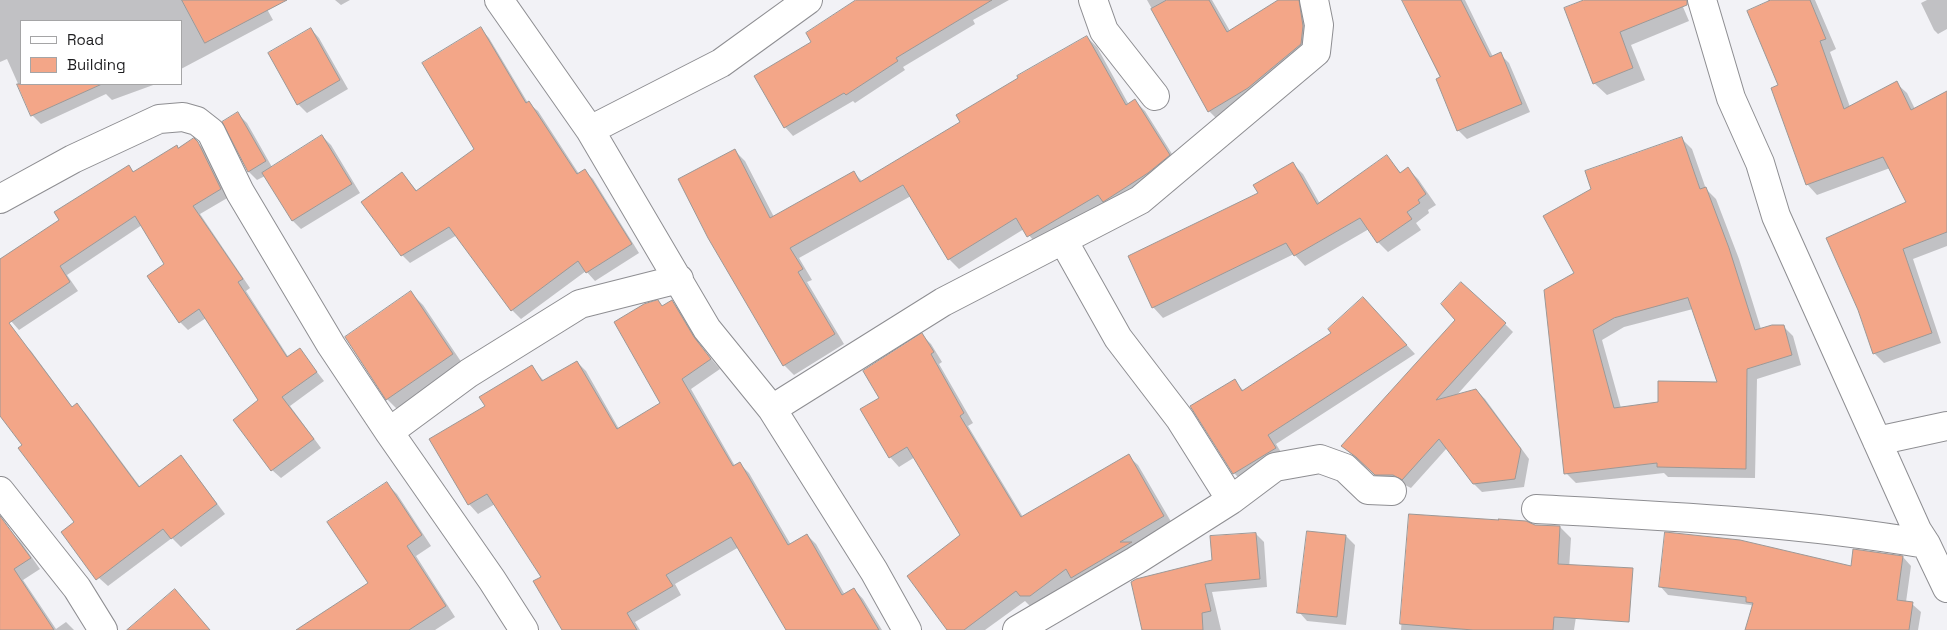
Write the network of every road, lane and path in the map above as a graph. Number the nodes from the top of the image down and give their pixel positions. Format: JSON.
{"nodes":[{"id":1,"x":499,"y":0,"type":"edge"},
{"id":2,"x":808,"y":0,"type":"edge"},
{"id":3,"x":1092,"y":0,"type":"edge"},
{"id":4,"x":1314,"y":0,"type":"edge"},
{"id":5,"x":1702,"y":0,"type":"edge"},
{"id":6,"x":1155,"y":96,"type":"dead end"},
{"id":7,"x":590,"y":130,"type":"junction"},
{"id":8,"x":0,"y":199,"type":"edge"},
{"id":9,"x":1063,"y":240,"type":"junction"},
{"id":10,"x":679,"y":279,"type":"junction"},
{"id":11,"x":772,"y":409,"type":"junction"},
{"id":12,"x":1947,"y":426,"type":"edge"},
{"id":13,"x":389,"y":432,"type":"junction"},
{"id":14,"x":1877,"y":441,"type":"junction"},
{"id":15,"x":0,"y":491,"type":"edge"},
{"id":16,"x":1392,"y":491,"type":"dead end"},
{"id":17,"x":1231,"y":500,"type":"junction"},
{"id":18,"x":1536,"y":509,"type":"dead end"},
{"id":19,"x":1926,"y":544,"type":"junction"},
{"id":20,"x":1947,"y":588,"type":"edge"},
{"id":21,"x":103,"y":630,"type":"edge"},
{"id":22,"x":524,"y":630,"type":"edge"},
{"id":23,"x":907,"y":630,"type":"edge"},
{"id":24,"x":1016,"y":630,"type":"edge"}],
"edges":[{"from":1,"to":7,"type":"street"},
{"from":2,"to":7,"type":"street"},
{"from":3,"to":6,"type":"street"},
{"from":4,"to":9,"type":"street"},
{"from":5,"to":14,"type":"street"},
{"from":7,"to":10,"type":"street"},
{"from":8,"to":13,"type":"street"},
{"from":9,"to":11,"type":"street"},
{"from":9,"to":17,"type":"street"},
{"from":10,"to":11,"type":"street"},
{"from":10,"to":13,"type":"street"},
{"from":11,"to":23,"type":"street"},
{"from":12,"to":14,"type":"street"},
{"from":13,"to":22,"type":"street"},
{"from":14,"to":19,"type":"street"},
{"from":15,"to":21,"type":"street"},
{"from":16,"to":17,"type":"street"},
{"from":17,"to":24,"type":"street"},
{"from":18,"to":19,"type":"street"},
{"from":19,"to":20,"type":"street"}]}
